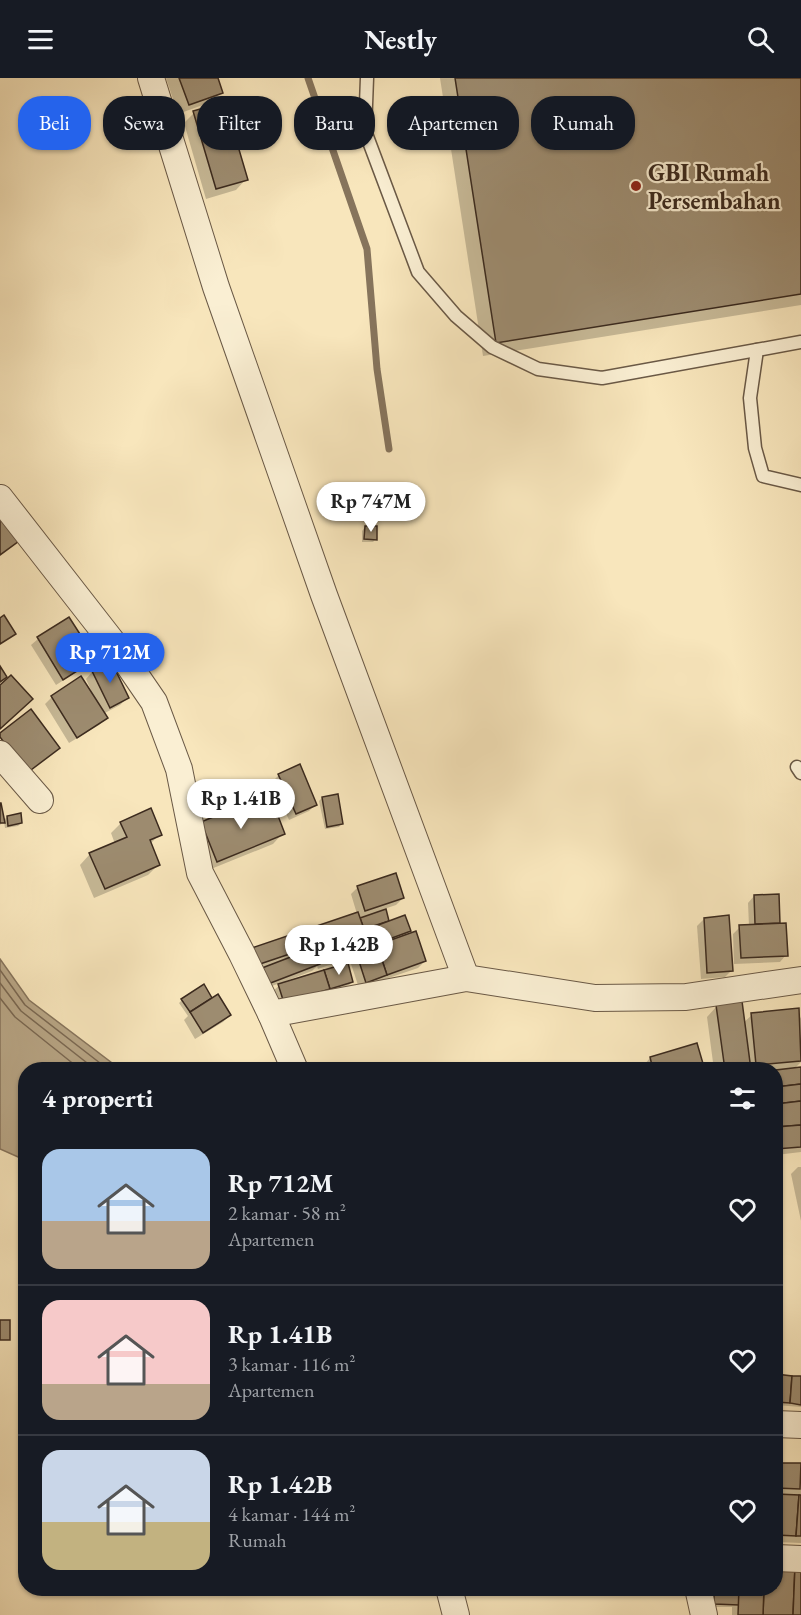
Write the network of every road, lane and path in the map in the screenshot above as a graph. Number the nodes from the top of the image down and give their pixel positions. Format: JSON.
{"nodes":[{"id":1,"x":151,"y":78,"type":"edge"},
{"id":2,"x":367,"y":78,"type":"edge"},
{"id":3,"x":801,"y":342,"type":"edge"},
{"id":4,"x":757,"y":350,"type":"junction"},
{"id":5,"x":801,"y":485,"type":"edge"},
{"id":6,"x":0,"y":498,"type":"edge"},
{"id":7,"x":0,"y":754,"type":"edge"},
{"id":8,"x":40,"y":800,"type":"dead end"},
{"id":9,"x":466,"y":978,"type":"junction"},
{"id":10,"x":801,"y":980,"type":"edge"},
{"id":11,"x":271,"y":1014,"type":"junction"},
{"id":12,"x":292,"y":1062,"type":"edge"},
{"id":13,"x":783,"y":1424,"type":"edge"},
{"id":14,"x":801,"y":1425,"type":"edge"},
{"id":15,"x":783,"y":1558,"type":"edge"},
{"id":16,"x":801,"y":1559,"type":"edge"},
{"id":17,"x":451,"y":1596,"type":"edge"},
{"id":18,"x":700,"y":1596,"type":"edge"},
{"id":19,"x":456,"y":1615,"type":"edge"},
{"id":20,"x":704,"y":1615,"type":"edge"}],
"edges":[{"from":1,"to":9,"type":"street"},
{"from":2,"to":4,"type":"lane"},
{"from":3,"to":4,"type":"lane"},
{"from":4,"to":5,"type":"lane"},
{"from":6,"to":11,"type":"street"},
{"from":7,"to":8,"type":"street"},
{"from":9,"to":10,"type":"street"},
{"from":9,"to":11,"type":"street"},
{"from":11,"to":12,"type":"street"},
{"from":13,"to":14,"type":"street"},
{"from":15,"to":16,"type":"street"},
{"from":17,"to":19,"type":"street"},
{"from":18,"to":20,"type":"street"}]}
